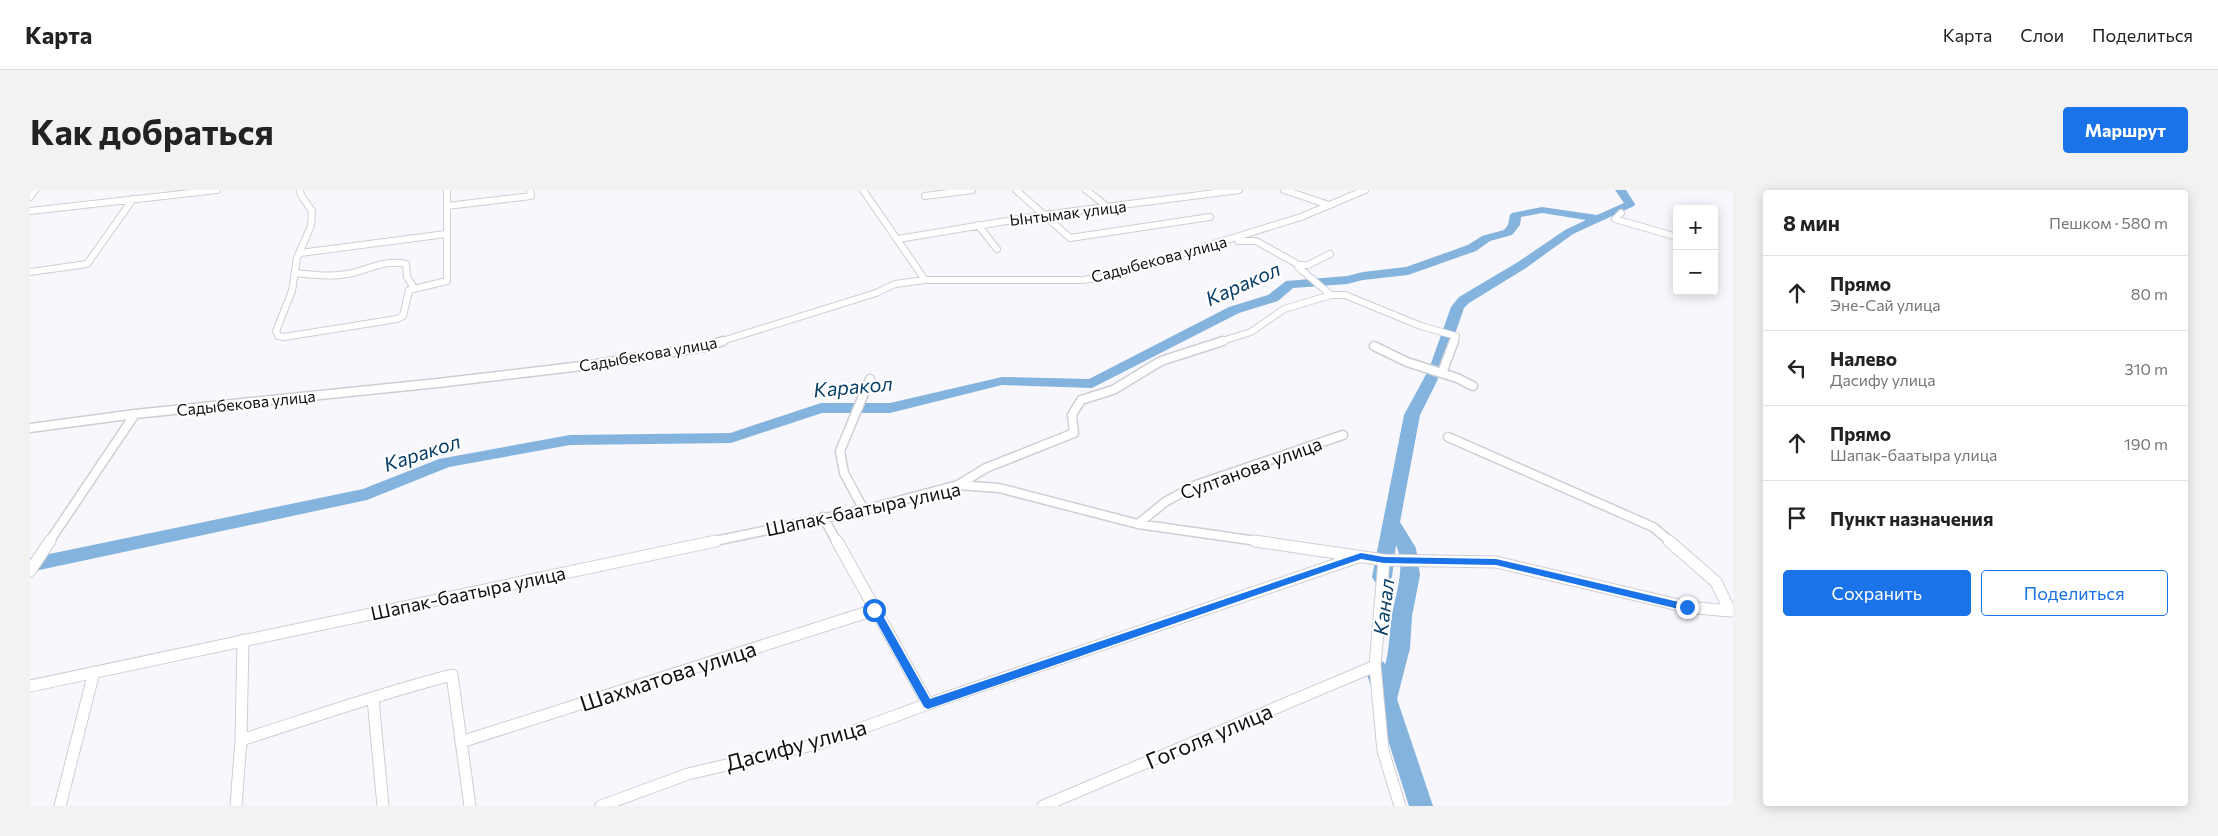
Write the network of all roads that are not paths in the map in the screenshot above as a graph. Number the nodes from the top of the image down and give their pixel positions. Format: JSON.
{"nodes":[{"id":1,"x":35,"y":190,"type":"edge"},
{"id":2,"x":217,"y":190,"type":"edge"},
{"id":3,"x":300,"y":190,"type":"edge"},
{"id":4,"x":447,"y":190,"type":"edge"},
{"id":5,"x":530,"y":190,"type":"edge"},
{"id":6,"x":863,"y":190,"type":"edge"},
{"id":7,"x":972,"y":190,"type":"edge"},
{"id":8,"x":1016,"y":190,"type":"edge"},
{"id":9,"x":1086,"y":190,"type":"edge"},
{"id":10,"x":1239,"y":190,"type":"edge"},
{"id":11,"x":1284,"y":190,"type":"edge"},
{"id":12,"x":1366,"y":190,"type":"edge"},
{"id":13,"x":925,"y":196,"type":"dead end"},
{"id":14,"x":30,"y":197,"type":"edge"},
{"id":15,"x":133,"y":199,"type":"junction"},
{"id":16,"x":1329,"y":205,"type":"junction"},
{"id":17,"x":447,"y":206,"type":"junction"},
{"id":18,"x":1108,"y":208,"type":"junction"},
{"id":19,"x":30,"y":211,"type":"edge"},
{"id":20,"x":1621,"y":213,"type":"dead end"},
{"id":21,"x":1043,"y":215,"type":"junction"},
{"id":22,"x":1210,"y":217,"type":"dead end"},
{"id":23,"x":978,"y":225,"type":"junction"},
{"id":24,"x":446,"y":234,"type":"junction"},
{"id":25,"x":1250,"y":234,"type":"junction"},
{"id":26,"x":1673,"y":235,"type":"edge"},
{"id":27,"x":898,"y":240,"type":"junction"},
{"id":28,"x":1227,"y":241,"type":"junction"},
{"id":29,"x":1256,"y":241,"type":"junction"},
{"id":30,"x":997,"y":249,"type":"dead end"},
{"id":31,"x":300,"y":253,"type":"junction"},
{"id":32,"x":1330,"y":254,"type":"dead end"},
{"id":33,"x":1299,"y":265,"type":"junction"},
{"id":34,"x":30,"y":272,"type":"edge"},
{"id":35,"x":296,"y":273,"type":"junction"},
{"id":36,"x":925,"y":280,"type":"junction"},
{"id":37,"x":414,"y":288,"type":"junction"},
{"id":38,"x":1332,"y":296,"type":"junction"},
{"id":39,"x":1374,"y":346,"type":"dead end"},
{"id":40,"x":1442,"y":373,"type":"junction"},
{"id":41,"x":870,"y":379,"type":"dead end"},
{"id":42,"x":1473,"y":386,"type":"dead end"},
{"id":43,"x":136,"y":414,"type":"junction"},
{"id":44,"x":30,"y":428,"type":"edge"},
{"id":45,"x":1343,"y":435,"type":"dead end"},
{"id":46,"x":1448,"y":437,"type":"dead end"},
{"id":47,"x":958,"y":485,"type":"junction"},
{"id":48,"x":864,"y":510,"type":"junction"},
{"id":49,"x":824,"y":517,"type":"junction"},
{"id":50,"x":1138,"y":524,"type":"junction"},
{"id":51,"x":1361,"y":556,"type":"junction"},
{"id":52,"x":1384,"y":560,"type":"junction"},
{"id":53,"x":30,"y":571,"type":"edge"},
{"id":54,"x":874,"y":610,"type":"junction"},
{"id":55,"x":243,"y":640,"type":"junction"},
{"id":56,"x":1375,"y":666,"type":"junction"},
{"id":57,"x":94,"y":672,"type":"junction"},
{"id":58,"x":30,"y":686,"type":"edge"},
{"id":59,"x":373,"y":699,"type":"junction"},
{"id":60,"x":928,"y":704,"type":"junction"},
{"id":61,"x":241,"y":740,"type":"junction"},
{"id":62,"x":461,"y":742,"type":"junction"},
{"id":63,"x":60,"y":806,"type":"edge"},
{"id":64,"x":236,"y":806,"type":"edge"},
{"id":65,"x":383,"y":806,"type":"edge"},
{"id":66,"x":470,"y":806,"type":"edge"},
{"id":67,"x":601,"y":806,"type":"edge"},
{"id":68,"x":1043,"y":806,"type":"edge"},
{"id":69,"x":1400,"y":806,"type":"edge"}],
"edges":[{"from":1,"to":14,"type":"street"},
{"from":2,"to":15,"type":"street"},
{"from":3,"to":31,"type":"street"},
{"from":4,"to":17,"type":"street"},
{"from":5,"to":17,"type":"street"},
{"from":6,"to":27,"type":"street"},
{"from":7,"to":13,"type":"street"},
{"from":8,"to":21,"type":"street"},
{"from":9,"to":18,"type":"street"},
{"from":10,"to":18,"type":"street","name":"Ынтымак улица"},
{"from":11,"to":16,"type":"street"},
{"from":12,"to":16,"type":"street","name":"Садыбекова улица"},
{"from":15,"to":19,"type":"street"},
{"from":15,"to":34,"type":"street"},
{"from":16,"to":25,"type":"street","name":"Садыбекова улица"},
{"from":17,"to":24,"type":"street"},
{"from":18,"to":21,"type":"street","name":"Ынтымак улица"},
{"from":20,"to":26,"type":"street"},
{"from":21,"to":22,"type":"street"},
{"from":21,"to":23,"type":"street","name":"Ынтымак улица"},
{"from":23,"to":27,"type":"street","name":"Ынтымак улица"},
{"from":23,"to":30,"type":"street"},
{"from":24,"to":31,"type":"street"},
{"from":24,"to":37,"type":"street"},
{"from":25,"to":28,"type":"street","name":"Садыбекова улица"},
{"from":25,"to":29,"type":"street"},
{"from":27,"to":36,"type":"street"},
{"from":28,"to":29,"type":"street"},
{"from":28,"to":36,"type":"street","name":"Садыбекова улица"},
{"from":29,"to":33,"type":"street"},
{"from":31,"to":35,"type":"street"},
{"from":32,"to":33,"type":"street"},
{"from":33,"to":38,"type":"street"},
{"from":35,"to":37,"type":"street"},
{"from":35,"to":37,"type":"street"},
{"from":36,"to":43,"type":"street","name":"Садыбекова улица"},
{"from":38,"to":40,"type":"street"},
{"from":38,"to":47,"type":"street"},
{"from":39,"to":40,"type":"street"},
{"from":40,"to":42,"type":"street"},
{"from":41,"to":48,"type":"street"},
{"from":43,"to":44,"type":"street","name":"Садыбекова улица"},
{"from":43,"to":53,"type":"street"},
{"from":45,"to":50,"type":"street","name":"Султанова улица"},
{"from":46,"to":52,"type":"street","name":"Шапак-баатыра улица"},
{"from":47,"to":48,"type":"street","name":"Шапак-баатыра улица"},
{"from":47,"to":50,"type":"street","name":"Шапак-баатыра улица"},
{"from":48,"to":49,"type":"street","name":"Шапак-баатыра улица"},
{"from":49,"to":54,"type":"street"},
{"from":49,"to":55,"type":"street","name":"Шапак-баатыра улица"},
{"from":50,"to":51,"type":"street","name":"Шапак-баатыра улица"},
{"from":51,"to":52,"type":"street","name":"Шапак-баатыра улица"},
{"from":51,"to":60,"type":"street","name":"Дасифу улица"},
{"from":52,"to":56,"type":"street"},
{"from":54,"to":60,"type":"street"},
{"from":54,"to":62,"type":"street","name":"Шахматова улица"},
{"from":55,"to":57,"type":"street","name":"Шапак-баатыра улица"},
{"from":55,"to":61,"type":"street"},
{"from":56,"to":68,"type":"street","name":"Гоголя улица"},
{"from":56,"to":69,"type":"street"},
{"from":57,"to":58,"type":"street","name":"Шапак-баатыра улица"},
{"from":57,"to":63,"type":"street"},
{"from":59,"to":61,"type":"street"},
{"from":59,"to":62,"type":"street"},
{"from":59,"to":65,"type":"street"},
{"from":60,"to":67,"type":"street","name":"Дасифу улица"},
{"from":61,"to":64,"type":"street"},
{"from":62,"to":66,"type":"street"}]}
